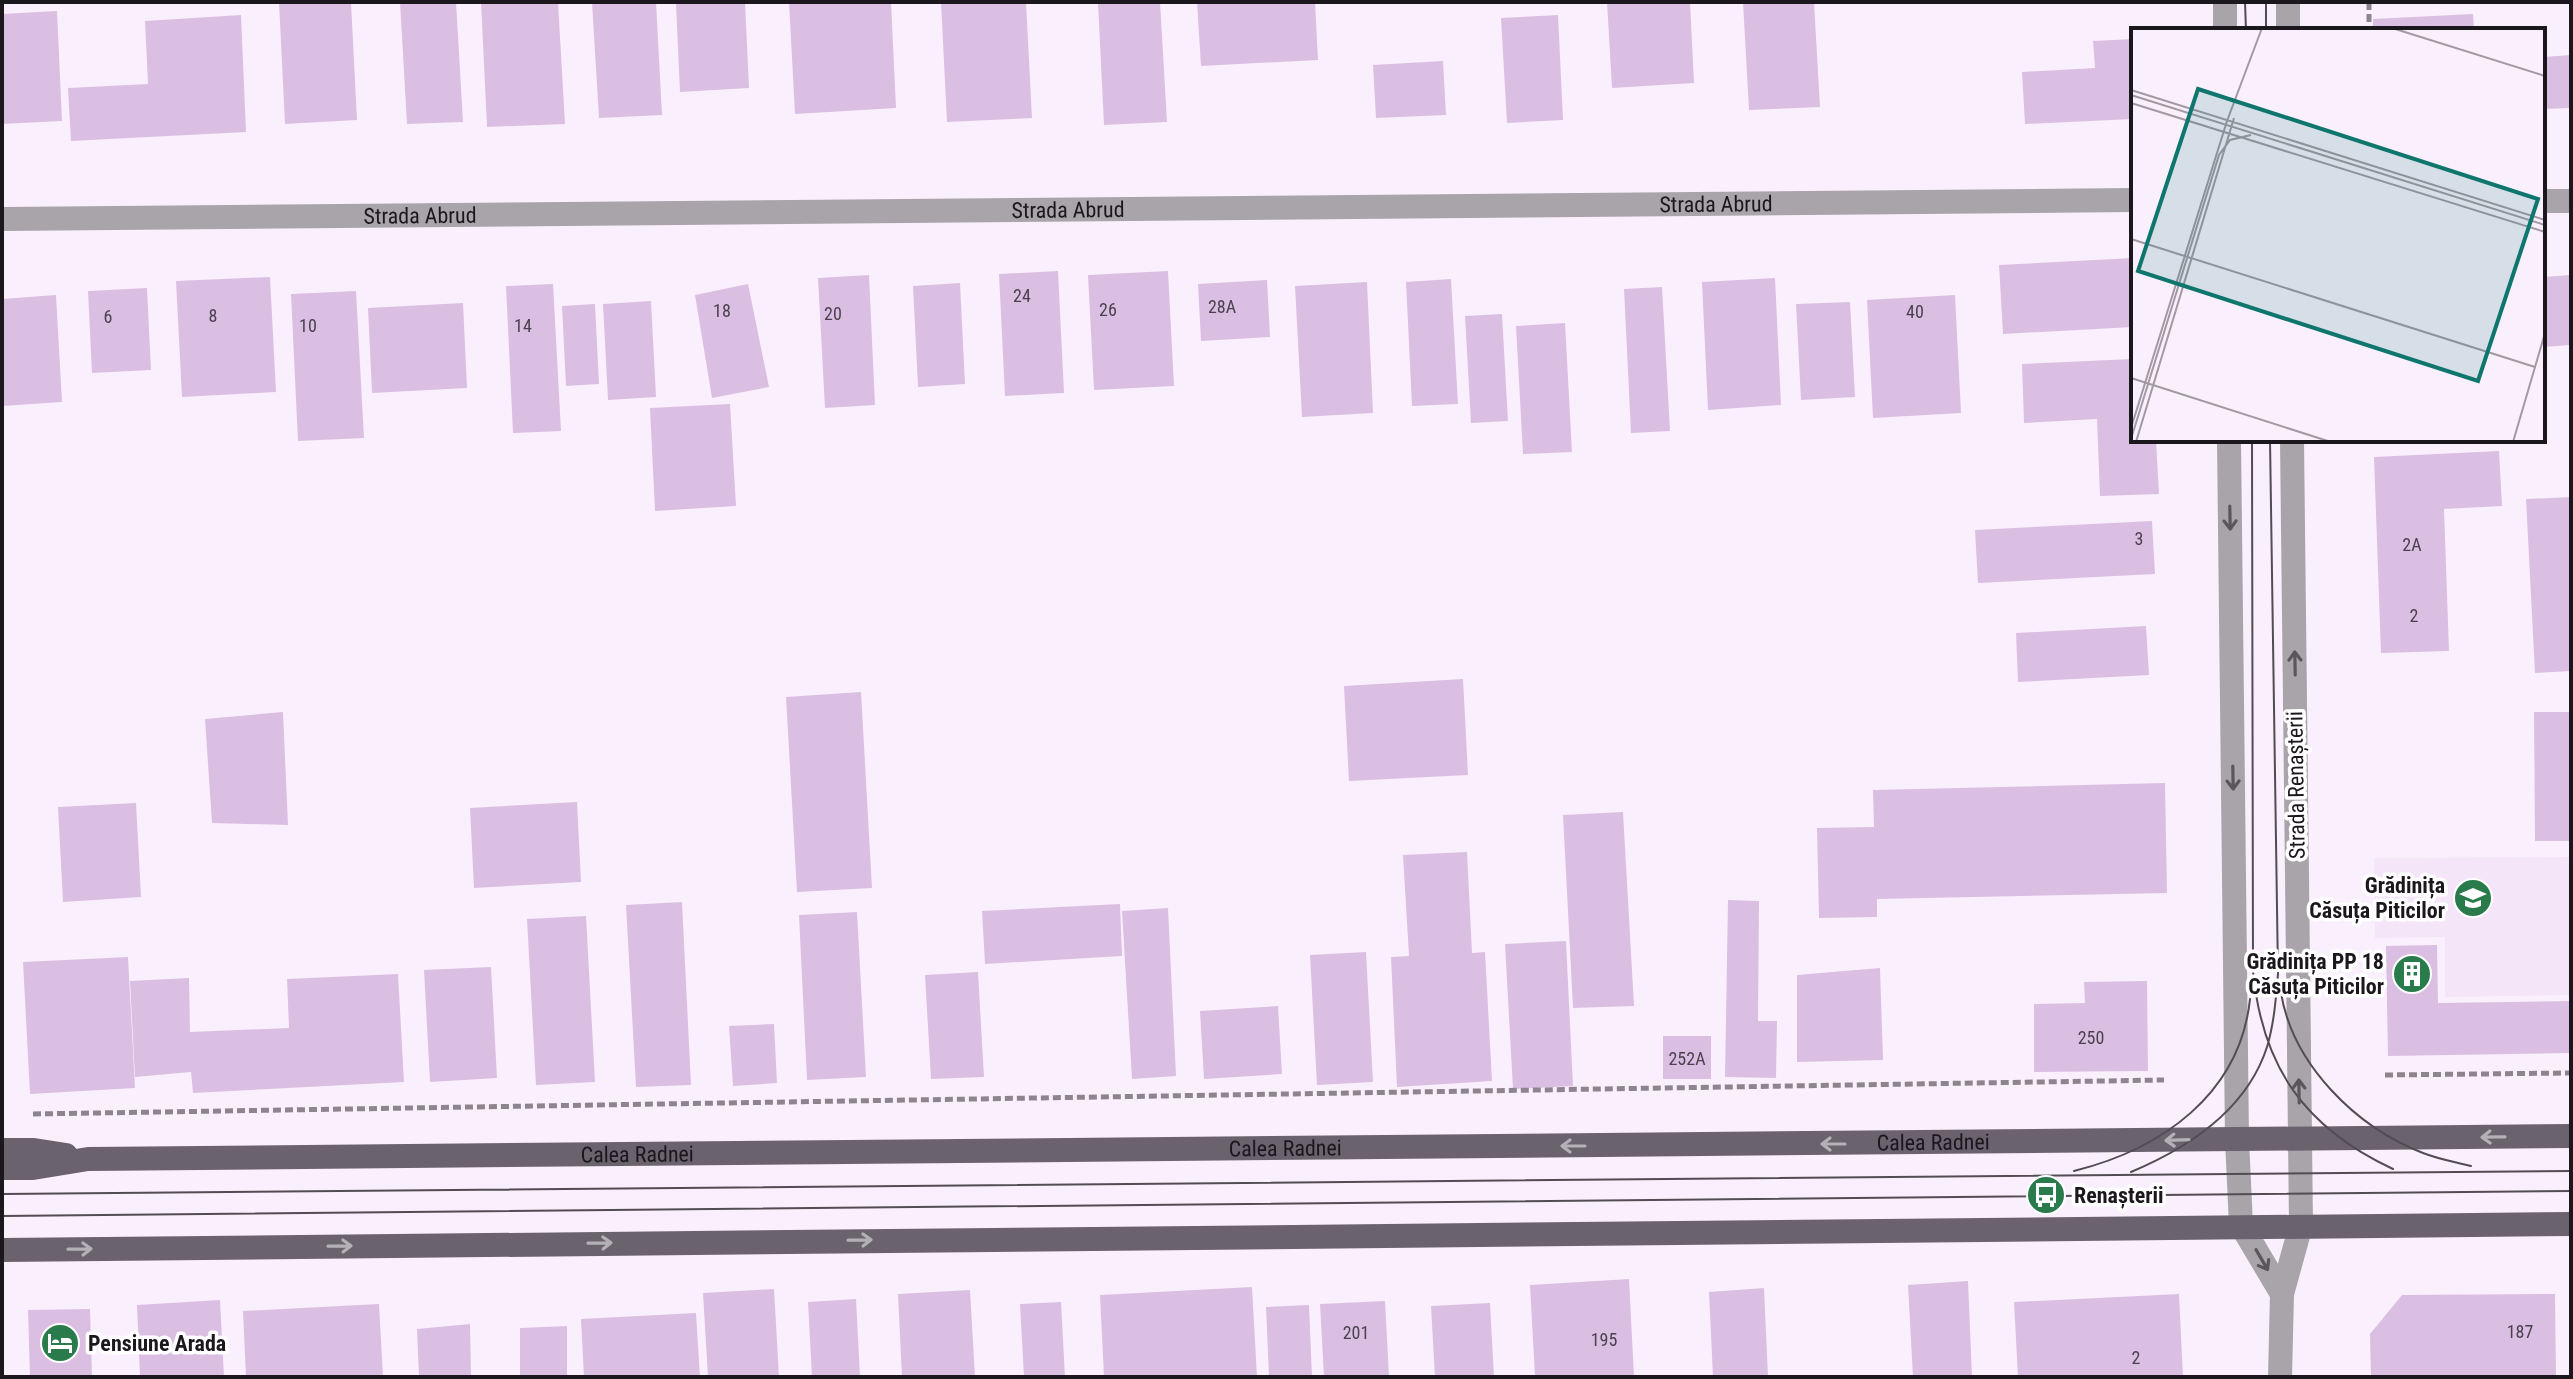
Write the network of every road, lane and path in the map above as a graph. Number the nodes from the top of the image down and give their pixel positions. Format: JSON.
{"nodes":[{"id":1,"x":2225,"y":2,"type":"edge"},
{"id":2,"x":2288,"y":2,"type":"edge"},
{"id":3,"x":2369,"y":2,"type":"edge"},
{"id":4,"x":2225,"y":28,"type":"edge"},
{"id":5,"x":2288,"y":28,"type":"edge"},
{"id":6,"x":2369,"y":28,"type":"edge"},
{"id":7,"x":2131,"y":200,"type":"edge"},
{"id":8,"x":2545,"y":201,"type":"edge"},
{"id":9,"x":2571,"y":201,"type":"edge"},
{"id":10,"x":2,"y":219,"type":"edge"},
{"id":11,"x":2229,"y":442,"type":"edge"},
{"id":12,"x":2292,"y":442,"type":"edge"},
{"id":13,"x":2571,"y":1073,"type":"edge"},
{"id":14,"x":2385,"y":1075,"type":"dead end"},
{"id":15,"x":2164,"y":1080,"type":"dead end"},
{"id":16,"x":18,"y":1115,"type":"dead end"},
{"id":17,"x":2571,"y":1136,"type":"edge"},
{"id":18,"x":2300,"y":1139,"type":"junction"},
{"id":19,"x":2237,"y":1140,"type":"junction"},
{"id":20,"x":2,"y":1150,"type":"edge"},
{"id":21,"x":88,"y":1159,"type":"junction"},
{"id":22,"x":2,"y":1168,"type":"edge"},
{"id":23,"x":2571,"y":1224,"type":"edge"},
{"id":24,"x":2241,"y":1225,"type":"junction"},
{"id":25,"x":2301,"y":1225,"type":"junction"},
{"id":26,"x":2,"y":1250,"type":"edge"},
{"id":27,"x":2282,"y":1294,"type":"junction"},
{"id":28,"x":2280,"y":1377,"type":"edge"}],
"edges":[{"from":1,"to":4,"type":"street"},
{"from":2,"to":5,"type":"street"},
{"from":3,"to":6,"type":"path"},
{"from":7,"to":10,"type":"street","name":"Strada Abrud"},
{"from":8,"to":9,"type":"street"},
{"from":11,"to":19,"type":"street","one_way":true},
{"from":18,"to":12,"type":"street","name":"Strada Renașterii","one_way":true},
{"from":13,"to":14,"type":"path"},
{"from":15,"to":16,"type":"path"},
{"from":17,"to":18,"type":"main road","name":"Calea Radnei","one_way":true},
{"from":18,"to":19,"type":"main road","name":"Calea Radnei"},
{"from":18,"to":25,"type":"street","name":"Strada Renașterii"},
{"from":19,"to":21,"type":"main road","name":"Calea Radnei","one_way":true},
{"from":19,"to":24,"type":"street"},
{"from":20,"to":21,"type":"main road"},
{"from":21,"to":22,"type":"main road","name":"Calea Radnei"},
{"from":23,"to":25,"type":"main road"},
{"from":24,"to":25,"type":"main road"},
{"from":26,"to":24,"type":"main road","one_way":true},
{"from":24,"to":27,"type":"street","one_way":true},
{"from":25,"to":27,"type":"street","name":"Strada Renașterii"},
{"from":27,"to":28,"type":"street","name":"Strada Renașterii"}]}
